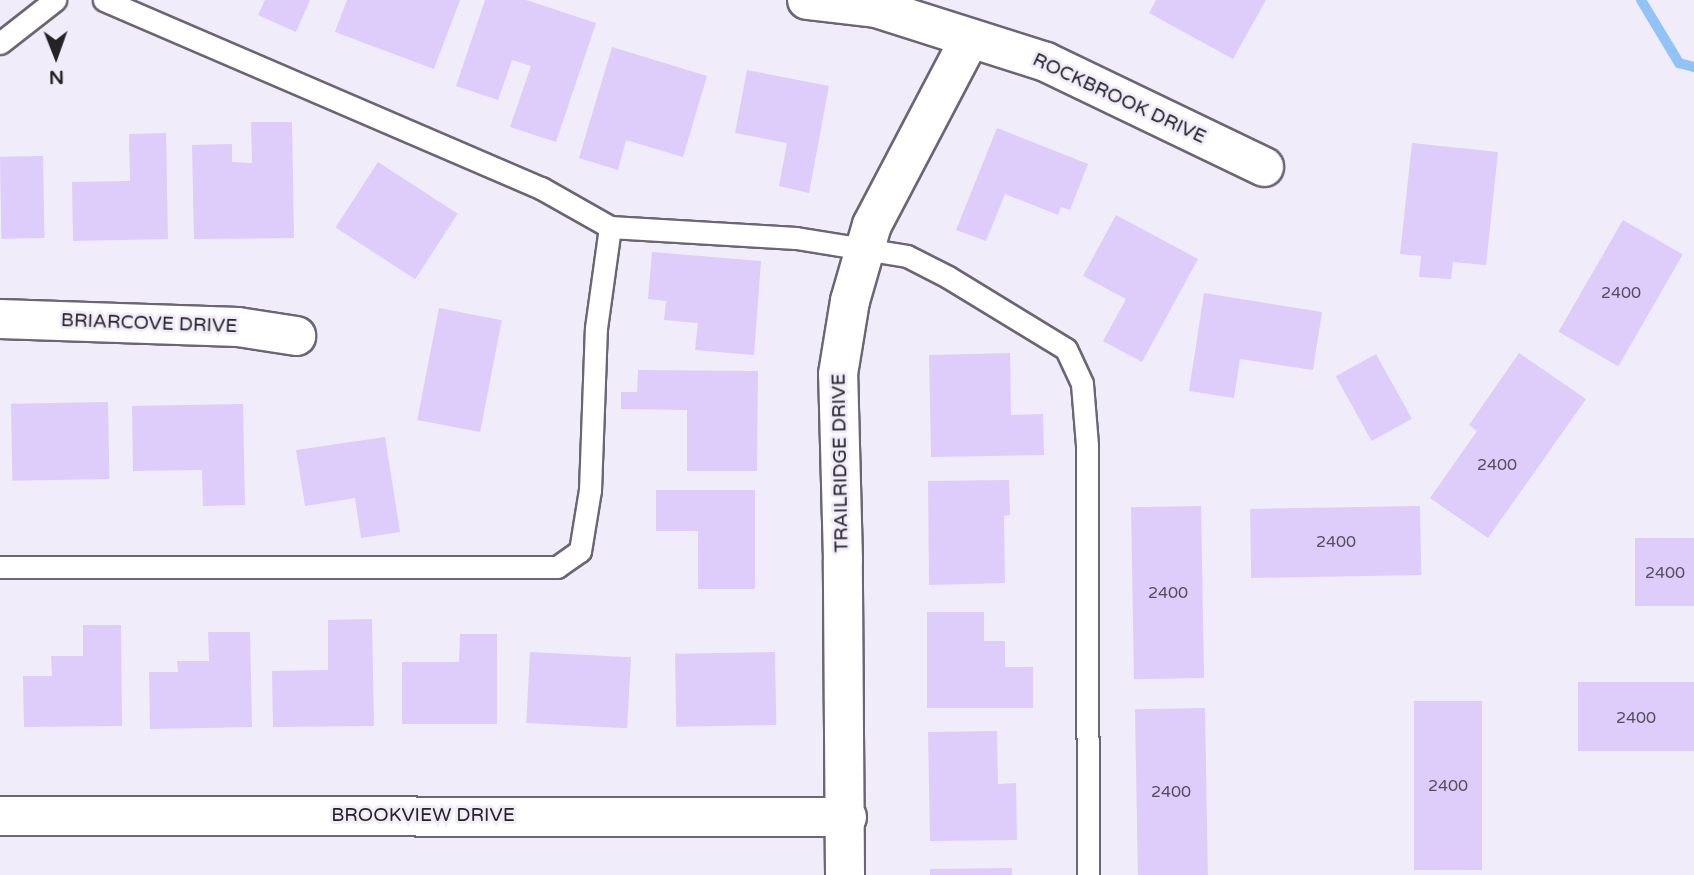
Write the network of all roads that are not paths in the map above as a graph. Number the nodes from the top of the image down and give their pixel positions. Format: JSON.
{"nodes":[{"id":1,"x":55,"y":0,"type":"edge"},
{"id":2,"x":104,"y":0,"type":"edge"},
{"id":3,"x":807,"y":0,"type":"edge"},
{"id":4,"x":970,"y":38,"type":"junction"},
{"id":5,"x":0,"y":43,"type":"edge"},
{"id":6,"x":1264,"y":167,"type":"dead end"},
{"id":7,"x":610,"y":227,"type":"junction"},
{"id":8,"x":866,"y":249,"type":"junction"},
{"id":9,"x":0,"y":319,"type":"edge"},
{"id":10,"x":296,"y":336,"type":"dead end"},
{"id":11,"x":0,"y":567,"type":"edge"},
{"id":12,"x":0,"y":816,"type":"edge"},
{"id":13,"x":847,"y":817,"type":"junction"},
{"id":14,"x":845,"y":875,"type":"edge"},
{"id":15,"x":1088,"y":875,"type":"edge"}],
"edges":[{"from":1,"to":5,"type":"lane"},
{"from":2,"to":7,"type":"lane"},
{"from":3,"to":4,"type":"street","name":"ROCKBROOK DRIVE"},
{"from":4,"to":6,"type":"street","name":"ROCKBROOK DRIVE"},
{"from":4,"to":8,"type":"street","name":"TRAILRIDGE DRIVE"},
{"from":7,"to":8,"type":"lane"},
{"from":7,"to":11,"type":"lane"},
{"from":8,"to":13,"type":"street","name":"TRAILRIDGE DRIVE"},
{"from":8,"to":15,"type":"lane"},
{"from":9,"to":10,"type":"street","name":"BRIARCOVE DRIVE"},
{"from":12,"to":13,"type":"street","name":"BROOKVIEW DRIVE"},
{"from":13,"to":14,"type":"street","name":"TRAILRIDGE DRIVE"}]}
